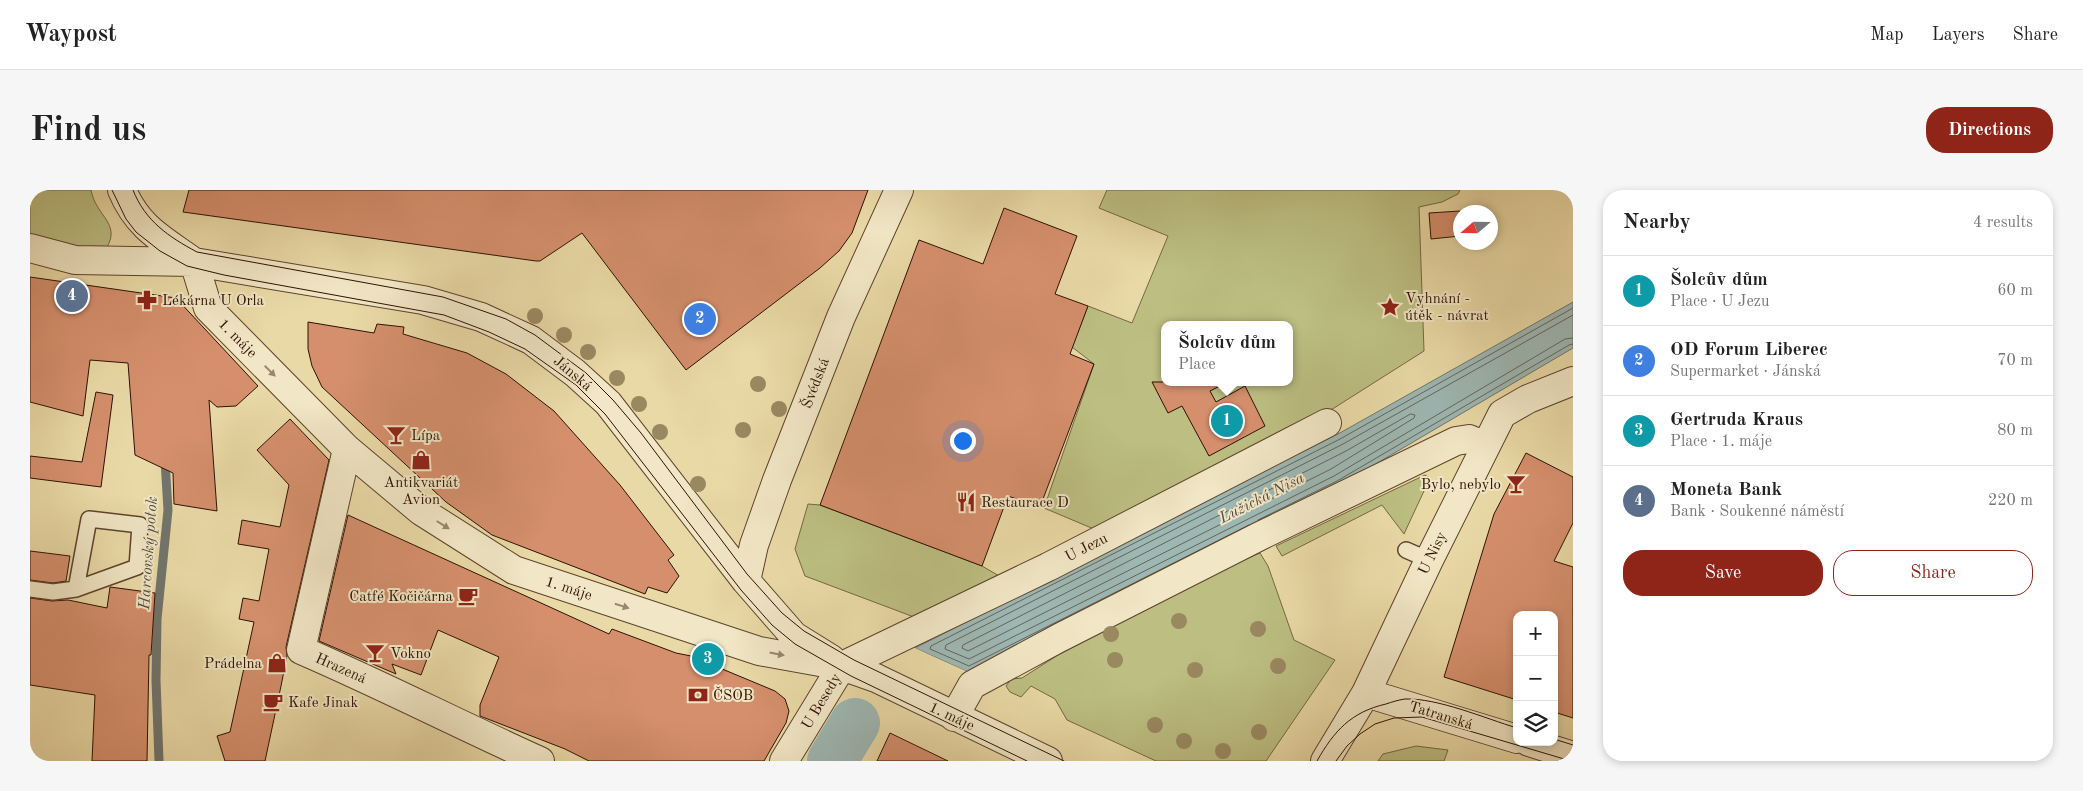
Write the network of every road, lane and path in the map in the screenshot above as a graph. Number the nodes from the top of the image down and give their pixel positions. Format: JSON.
{"nodes":[{"id":1,"x":122,"y":190,"type":"edge"},
{"id":2,"x":899,"y":190,"type":"edge"},
{"id":3,"x":30,"y":248,"type":"edge"},
{"id":4,"x":194,"y":262,"type":"junction"},
{"id":5,"x":1573,"y":381,"type":"edge"},
{"id":6,"x":1327,"y":423,"type":"dead end"},
{"id":7,"x":1485,"y":446,"type":"junction"},
{"id":8,"x":347,"y":449,"type":"junction"},
{"id":9,"x":746,"y":581,"type":"junction"},
{"id":10,"x":30,"y":589,"type":"edge"},
{"id":11,"x":76,"y":589,"type":"junction"},
{"id":12,"x":842,"y":666,"type":"junction"},
{"id":13,"x":1366,"y":693,"type":"junction"},
{"id":14,"x":954,"y":717,"type":"junction"},
{"id":15,"x":1513,"y":737,"type":"edge"},
{"id":16,"x":1542,"y":746,"type":"edge"},
{"id":17,"x":1573,"y":756,"type":"edge"},
{"id":18,"x":540,"y":761,"type":"edge"},
{"id":19,"x":784,"y":761,"type":"edge"},
{"id":20,"x":1048,"y":761,"type":"edge"},
{"id":21,"x":1325,"y":761,"type":"edge"}],
"edges":[{"from":1,"to":4,"type":"street"},
{"from":2,"to":9,"type":"street","name":"Švédská"},
{"from":3,"to":4,"type":"street","name":"Jánská"},
{"from":4,"to":8,"type":"street","name":"1. máje","one_way":true},
{"from":4,"to":9,"type":"street","name":"Jánská"},
{"from":5,"to":7,"type":"street","name":"U Nisy"},
{"from":6,"to":12,"type":"street","name":"U Jezu"},
{"from":7,"to":13,"type":"street","name":"U Nisy"},
{"from":7,"to":14,"type":"street"},
{"from":8,"to":12,"type":"street","name":"1. máje","one_way":true},
{"from":8,"to":18,"type":"street","name":"Hrazená"},
{"from":9,"to":12,"type":"street","name":"Jánská"},
{"from":10,"to":11,"type":"lane"},
{"from":11,"to":11,"type":"lane"},
{"from":12,"to":14,"type":"street","name":"1. máje"},
{"from":12,"to":19,"type":"street","name":"U Besedy"},
{"from":13,"to":15,"type":"street","name":"Tatranská"},
{"from":13,"to":21,"type":"street","name":"U Nisy"},
{"from":14,"to":20,"type":"street","name":"1. máje"},
{"from":16,"to":17,"type":"street"}]}
